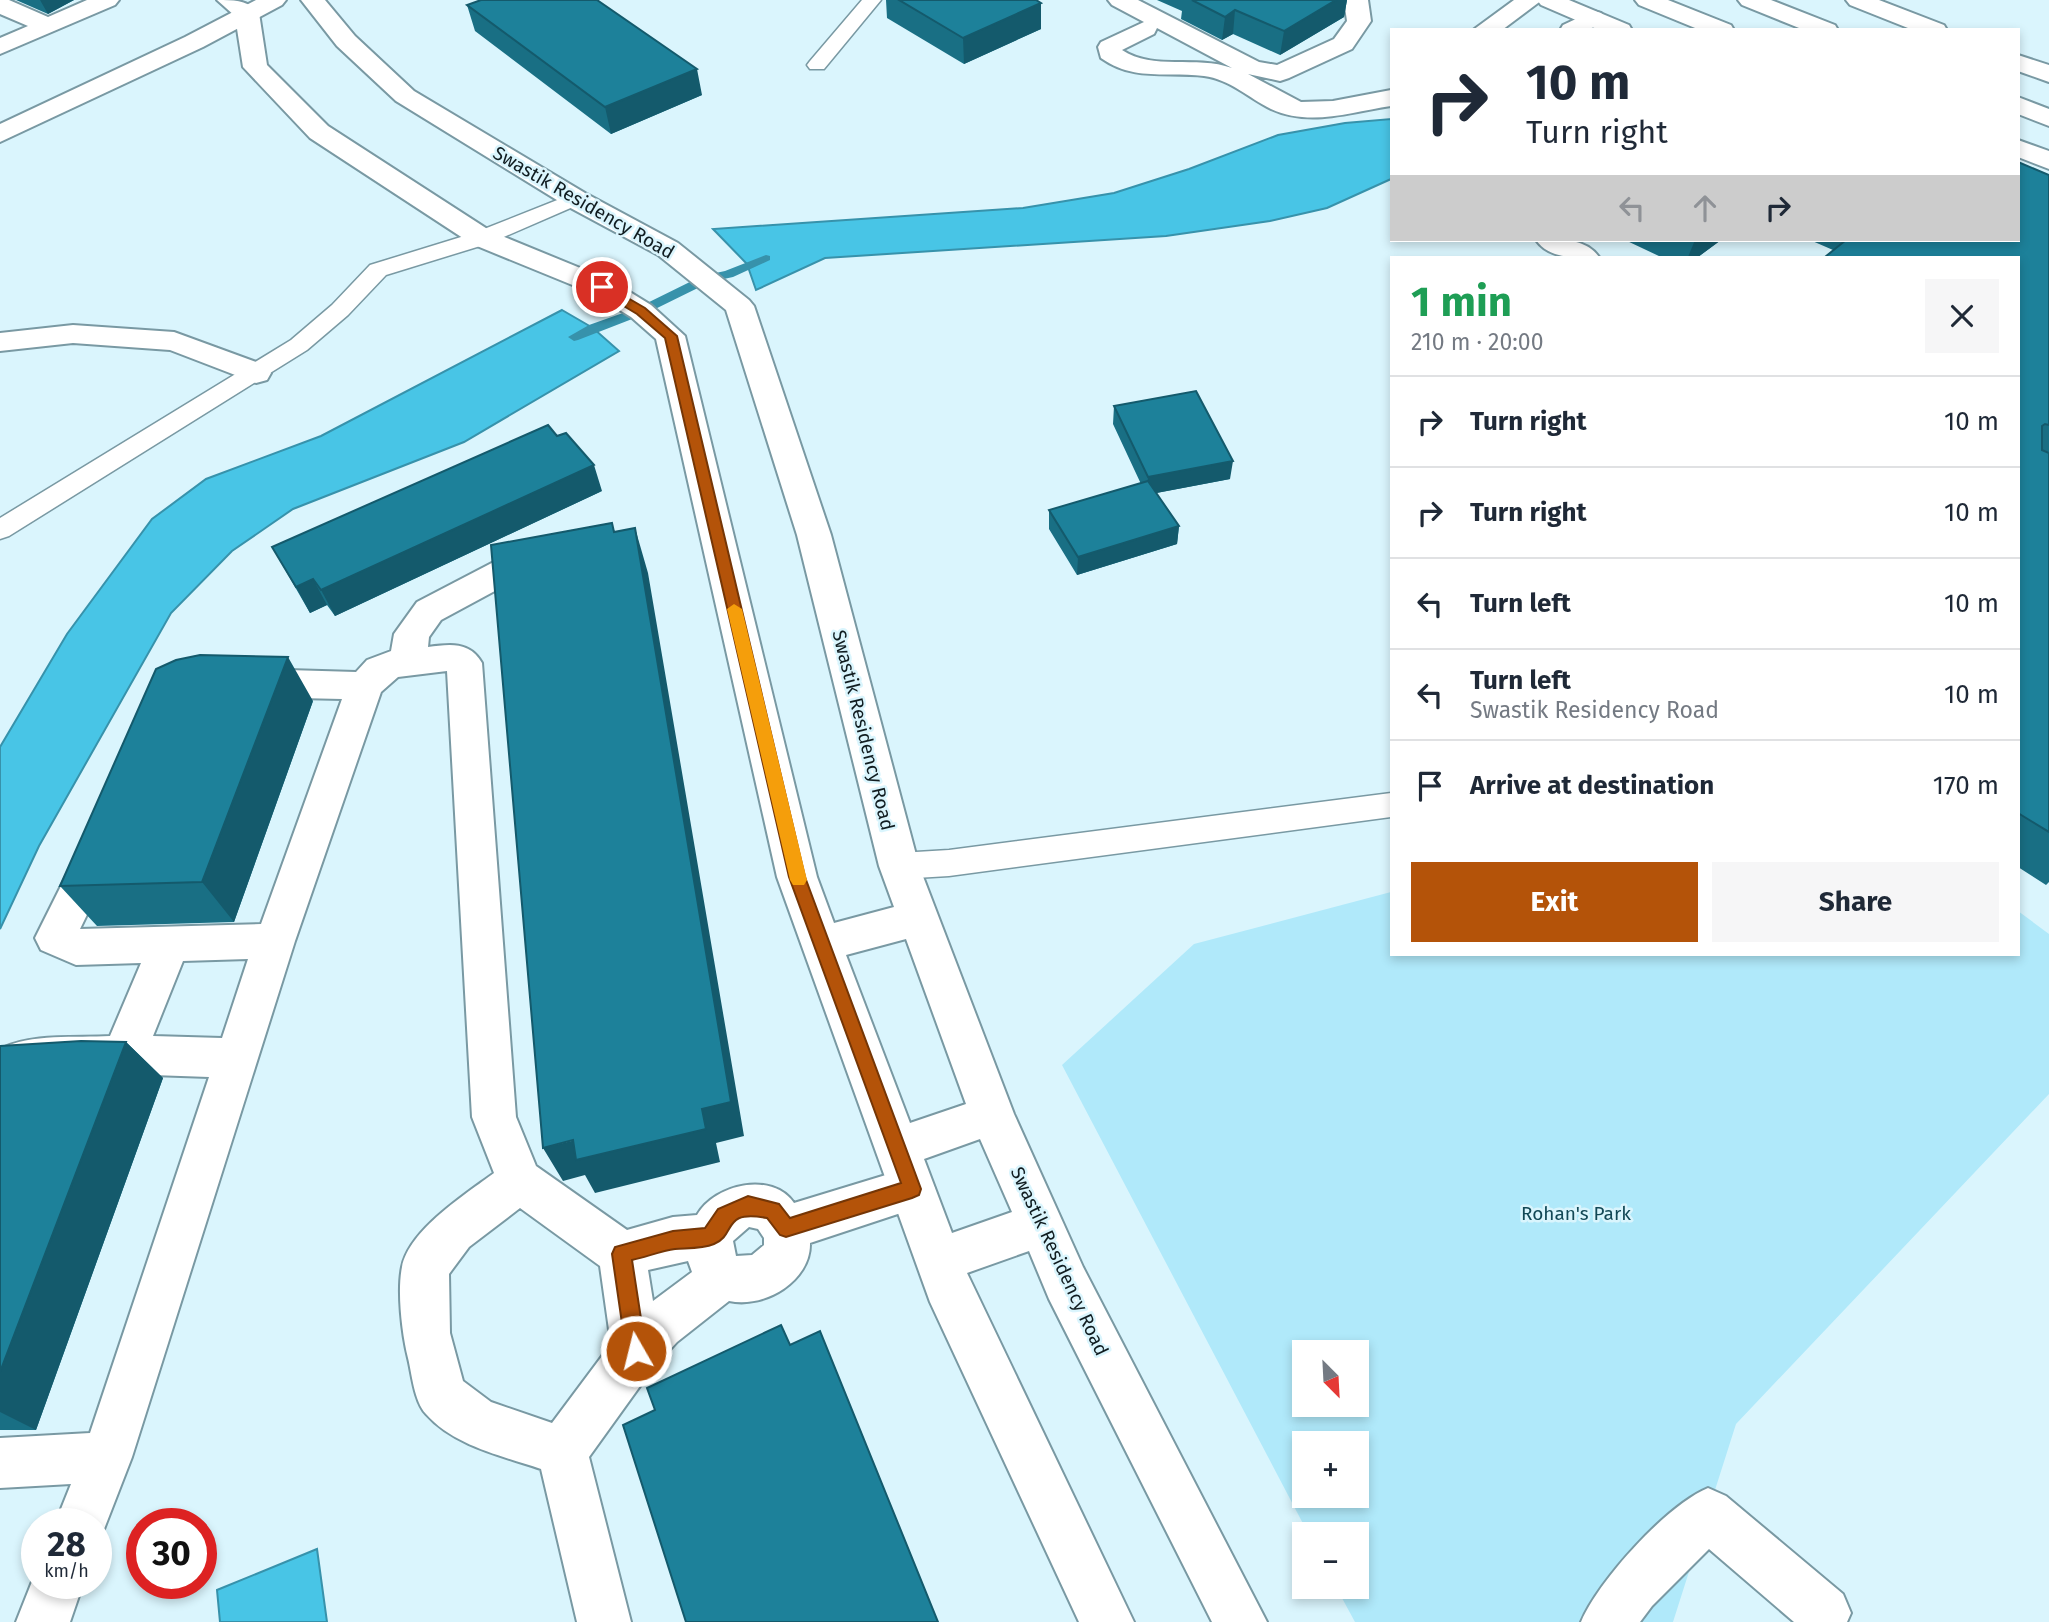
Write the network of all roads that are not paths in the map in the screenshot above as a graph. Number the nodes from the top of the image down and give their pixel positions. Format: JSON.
{"nodes":[{"id":1,"x":107,"y":0,"type":"edge"},
{"id":2,"x":274,"y":0,"type":"edge"},
{"id":3,"x":313,"y":0,"type":"edge"},
{"id":4,"x":872,"y":0,"type":"edge"},
{"id":5,"x":1120,"y":0,"type":"edge"},
{"id":6,"x":1356,"y":0,"type":"edge"},
{"id":7,"x":1530,"y":0,"type":"edge"},
{"id":8,"x":1549,"y":0,"type":"edge"},
{"id":9,"x":1647,"y":0,"type":"edge"},
{"id":10,"x":1750,"y":0,"type":"edge"},
{"id":11,"x":1858,"y":0,"type":"edge"},
{"id":12,"x":0,"y":5,"type":"edge"},
{"id":13,"x":238,"y":7,"type":"edge"},
{"id":14,"x":1582,"y":24,"type":"edge"},
{"id":15,"x":46,"y":25,"type":"junction"},
{"id":16,"x":1497,"y":28,"type":"edge"},
{"id":17,"x":1607,"y":28,"type":"edge"},
{"id":18,"x":1717,"y":28,"type":"edge"},
{"id":19,"x":1821,"y":28,"type":"edge"},
{"id":20,"x":1930,"y":28,"type":"edge"},
{"id":21,"x":1145,"y":29,"type":"dead end"},
{"id":22,"x":0,"y":47,"type":"edge"},
{"id":23,"x":2020,"y":63,"type":"edge"},
{"id":24,"x":817,"y":65,"type":"dead end"},
{"id":25,"x":1300,"y":65,"type":"junction"},
{"id":26,"x":1326,"y":74,"type":"dead end"},
{"id":27,"x":2049,"y":74,"type":"edge"},
{"id":28,"x":1352,"y":83,"type":"dead end"},
{"id":29,"x":1390,"y":83,"type":"edge"},
{"id":30,"x":1390,"y":98,"type":"edge"},
{"id":31,"x":2020,"y":106,"type":"edge"},
{"id":32,"x":2049,"y":118,"type":"edge"},
{"id":33,"x":0,"y":135,"type":"edge"},
{"id":34,"x":2020,"y":149,"type":"edge"},
{"id":35,"x":2049,"y":161,"type":"edge"},
{"id":36,"x":575,"y":199,"type":"junction"},
{"id":37,"x":482,"y":238,"type":"junction"},
{"id":38,"x":1554,"y":242,"type":"edge"},
{"id":39,"x":1583,"y":256,"type":"edge"},
{"id":40,"x":0,"y":342,"type":"edge"},
{"id":41,"x":256,"y":373,"type":"junction"},
{"id":42,"x":0,"y":530,"type":"edge"},
{"id":43,"x":546,"y":548,"type":"edge"},
{"id":44,"x":407,"y":662,"type":"junction"},
{"id":45,"x":217,"y":685,"type":"edge"},
{"id":46,"x":365,"y":686,"type":"junction"},
{"id":47,"x":1390,"y":805,"type":"edge"},
{"id":48,"x":110,"y":826,"type":"edge"},
{"id":49,"x":899,"y":866,"type":"junction"},
{"id":50,"x":918,"y":918,"type":"junction"},
{"id":51,"x":275,"y":941,"type":"junction"},
{"id":52,"x":169,"y":944,"type":"junction"},
{"id":53,"x":822,"y":944,"type":"junction"},
{"id":54,"x":124,"y":1055,"type":"junction"},
{"id":55,"x":238,"y":1058,"type":"junction"},
{"id":56,"x":0,"y":1072,"type":"edge"},
{"id":57,"x":992,"y":1115,"type":"junction"},
{"id":58,"x":904,"y":1168,"type":"junction"},
{"id":59,"x":520,"y":1181,"type":"junction"},
{"id":60,"x":1042,"y":1224,"type":"junction"},
{"id":61,"x":786,"y":1228,"type":"junction"},
{"id":62,"x":622,"y":1254,"type":"junction"},
{"id":63,"x":717,"y":1256,"type":"junction"},
{"id":64,"x":939,"y":1260,"type":"junction"},
{"id":65,"x":636,"y":1351,"type":"junction"},
{"id":66,"x":562,"y":1451,"type":"junction"},
{"id":67,"x":107,"y":1457,"type":"junction"},
{"id":68,"x":0,"y":1462,"type":"edge"},
{"id":69,"x":87,"y":1508,"type":"edge"},
{"id":70,"x":51,"y":1599,"type":"edge"},
{"id":71,"x":1824,"y":1613,"type":"dead end"},
{"id":72,"x":43,"y":1622,"type":"edge"},
{"id":73,"x":604,"y":1622,"type":"edge"},
{"id":74,"x":1107,"y":1622,"type":"edge"},
{"id":75,"x":1240,"y":1622,"type":"edge"},
{"id":76,"x":1608,"y":1622,"type":"edge"}],
"edges":[{"from":1,"to":15,"type":"street"},
{"from":2,"to":13,"type":"street"},
{"from":3,"to":36,"type":"street","name":"Swastik Residency Road"},
{"from":4,"to":24,"type":"lane"},
{"from":5,"to":25,"type":"street"},
{"from":6,"to":25,"type":"street"},
{"from":7,"to":16,"type":"street"},
{"from":8,"to":14,"type":"street"},
{"from":9,"to":18,"type":"street"},
{"from":10,"to":19,"type":"street"},
{"from":11,"to":20,"type":"street"},
{"from":12,"to":15,"type":"street"},
{"from":13,"to":33,"type":"street"},
{"from":13,"to":37,"type":"street"},
{"from":14,"to":17,"type":"street"},
{"from":15,"to":22,"type":"street"},
{"from":21,"to":30,"type":"street"},
{"from":23,"to":27,"type":"street"},
{"from":25,"to":26,"type":"street"},
{"from":28,"to":29,"type":"street"},
{"from":31,"to":32,"type":"street"},
{"from":34,"to":35,"type":"street"},
{"from":36,"to":37,"type":"lane"},
{"from":36,"to":49,"type":"street","name":"Swastik Residency Road"},
{"from":37,"to":41,"type":"lane"},
{"from":37,"to":53,"type":"street"},
{"from":38,"to":39,"type":"street"},
{"from":40,"to":41,"type":"street"},
{"from":41,"to":42,"type":"lane"},
{"from":43,"to":44,"type":"street"},
{"from":44,"to":46,"type":"street"},
{"from":44,"to":59,"type":"street"},
{"from":45,"to":46,"type":"street"},
{"from":46,"to":51,"type":"street"},
{"from":47,"to":49,"type":"lane"},
{"from":48,"to":52,"type":"street"},
{"from":49,"to":50,"type":"street","name":"Swastik Residency Road"},
{"from":50,"to":53,"type":"street"},
{"from":50,"to":57,"type":"street","name":"Swastik Residency Road"},
{"from":51,"to":52,"type":"street"},
{"from":51,"to":55,"type":"street"},
{"from":52,"to":54,"type":"street"},
{"from":53,"to":58,"type":"street"},
{"from":54,"to":55,"type":"street"},
{"from":54,"to":56,"type":"street"},
{"from":55,"to":67,"type":"street"},
{"from":57,"to":58,"type":"street"},
{"from":57,"to":60,"type":"street","name":"Swastik Residency Road"},
{"from":58,"to":61,"type":"street"},
{"from":58,"to":64,"type":"street"},
{"from":59,"to":62,"type":"street"},
{"from":59,"to":66,"type":"street"},
{"from":60,"to":64,"type":"street"},
{"from":60,"to":75,"type":"street","name":"Swastik Residency Road"},
{"from":61,"to":63,"type":"street"},
{"from":61,"to":63,"type":"street"},
{"from":62,"to":63,"type":"street"},
{"from":62,"to":65,"type":"street"},
{"from":63,"to":65,"type":"street"},
{"from":64,"to":74,"type":"street"},
{"from":65,"to":66,"type":"street"},
{"from":66,"to":73,"type":"street"},
{"from":67,"to":68,"type":"street"},
{"from":67,"to":69,"type":"street"},
{"from":70,"to":72,"type":"street"},
{"from":71,"to":76,"type":"street"}]}
